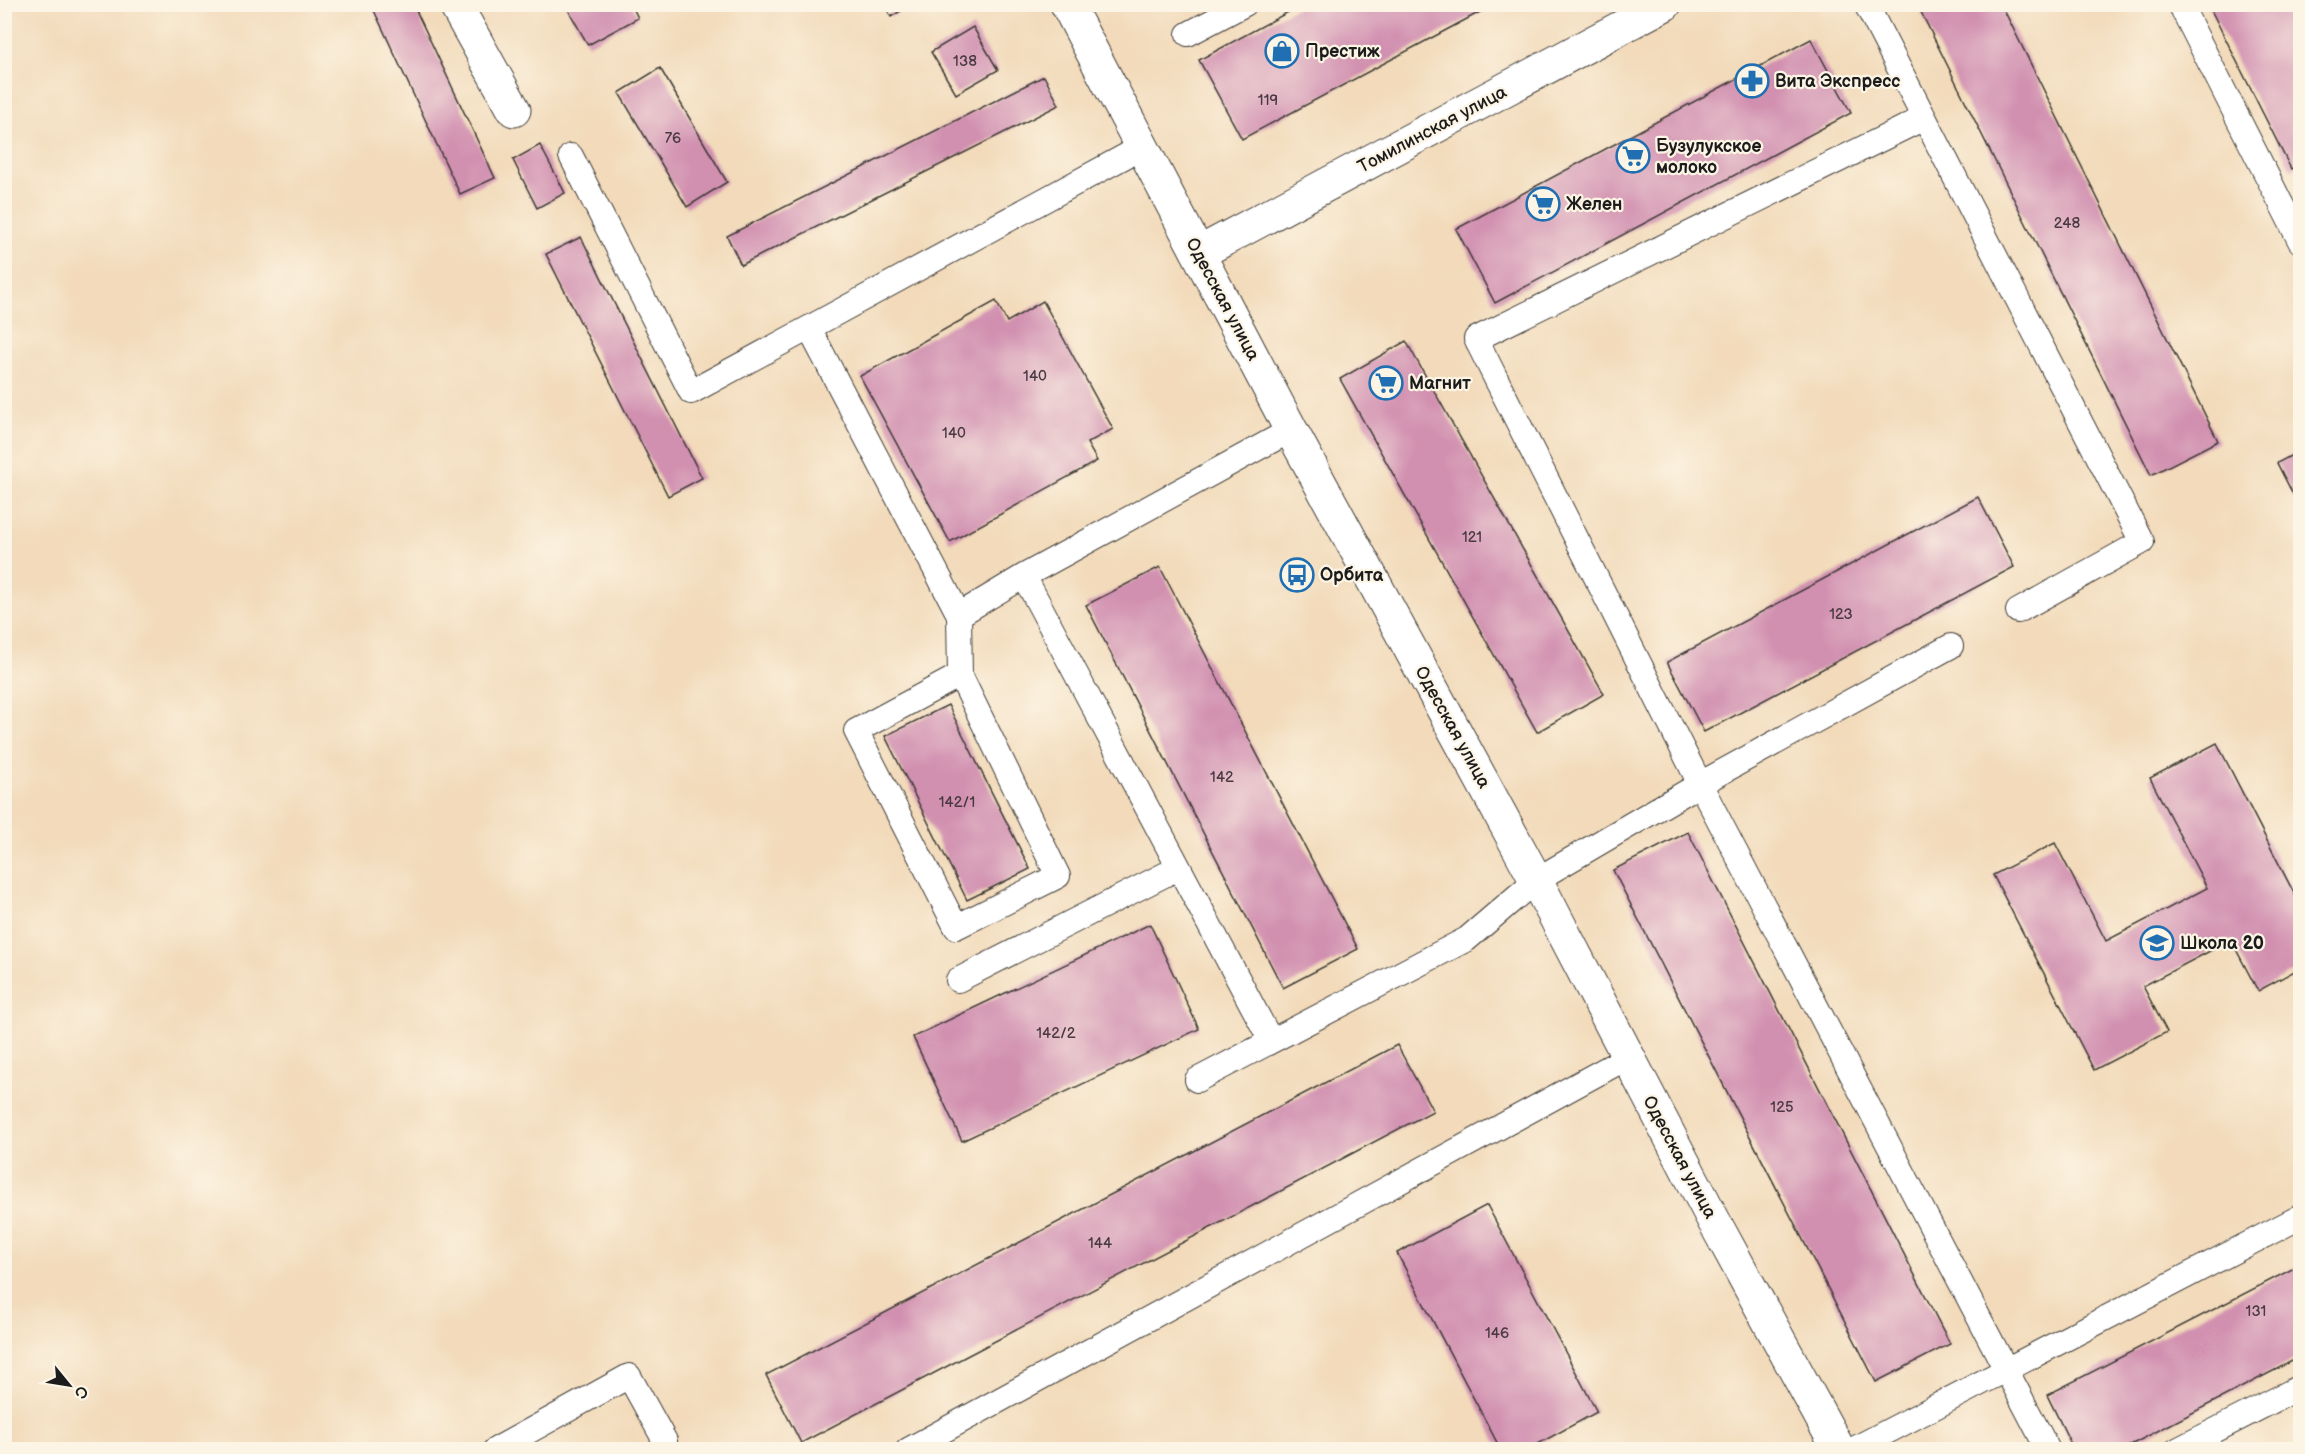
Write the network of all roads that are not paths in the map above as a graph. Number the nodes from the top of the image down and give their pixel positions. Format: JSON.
{"nodes":[{"id":1,"x":455,"y":4,"type":"edge"},
{"id":2,"x":1067,"y":4,"type":"edge"},
{"id":3,"x":1245,"y":4,"type":"edge"},
{"id":4,"x":1665,"y":4,"type":"edge"},
{"id":5,"x":1866,"y":4,"type":"edge"},
{"id":6,"x":2180,"y":4,"type":"edge"},
{"id":7,"x":1629,"y":13,"type":"edge"},
{"id":8,"x":1188,"y":34,"type":"dead end"},
{"id":9,"x":514,"y":110,"type":"dead end"},
{"id":10,"x":1922,"y":118,"type":"junction"},
{"id":11,"x":1142,"y":147,"type":"junction"},
{"id":12,"x":571,"y":156,"type":"dead end"},
{"id":13,"x":2301,"y":241,"type":"edge"},
{"id":14,"x":1199,"y":253,"type":"junction"},
{"id":15,"x":808,"y":328,"type":"junction"},
{"id":16,"x":1291,"y":430,"type":"junction"},
{"id":17,"x":1024,"y":576,"type":"junction"},
{"id":18,"x":2018,"y":611,"type":"dead end"},
{"id":19,"x":959,"y":615,"type":"junction"},
{"id":20,"x":1951,"y":646,"type":"dead end"},
{"id":21,"x":960,"y":675,"type":"junction"},
{"id":22,"x":1700,"y":784,"type":"junction"},
{"id":23,"x":1178,"y":868,"type":"junction"},
{"id":24,"x":1536,"y":880,"type":"junction"},
{"id":25,"x":958,"y":980,"type":"dead end"},
{"id":26,"x":1271,"y":1041,"type":"junction"},
{"id":27,"x":1628,"y":1057,"type":"junction"},
{"id":28,"x":1197,"y":1080,"type":"dead end"},
{"id":29,"x":2301,"y":1217,"type":"edge"},
{"id":30,"x":2005,"y":1370,"type":"junction"},
{"id":31,"x":2301,"y":1387,"type":"edge"},
{"id":32,"x":662,"y":1447,"type":"edge"},
{"id":33,"x":495,"y":1449,"type":"edge"},
{"id":34,"x":909,"y":1449,"type":"edge"},
{"id":35,"x":1839,"y":1449,"type":"edge"},
{"id":36,"x":1852,"y":1449,"type":"edge"},
{"id":37,"x":2048,"y":1449,"type":"edge"},
{"id":38,"x":2177,"y":1449,"type":"edge"}],
"edges":[{"from":1,"to":9,"type":"street"},
{"from":2,"to":11,"type":"street","name":"Одесская улица"},
{"from":3,"to":8,"type":"lane"},
{"from":4,"to":7,"type":"street","name":"Томилинская улица"},
{"from":5,"to":10,"type":"lane"},
{"from":6,"to":13,"type":"lane"},
{"from":7,"to":14,"type":"street","name":"Томилинская улица"},
{"from":10,"to":18,"type":"lane"},
{"from":10,"to":22,"type":"lane"},
{"from":11,"to":14,"type":"street","name":"Одесская улица"},
{"from":11,"to":15,"type":"lane"},
{"from":12,"to":15,"type":"lane"},
{"from":14,"to":16,"type":"street","name":"Одесская улица"},
{"from":15,"to":19,"type":"lane"},
{"from":16,"to":17,"type":"lane"},
{"from":16,"to":24,"type":"street","name":"Одесская улица"},
{"from":17,"to":19,"type":"lane"},
{"from":17,"to":23,"type":"lane"},
{"from":19,"to":21,"type":"lane"},
{"from":20,"to":22,"type":"lane"},
{"from":21,"to":21,"type":"lane"},
{"from":22,"to":24,"type":"lane"},
{"from":22,"to":30,"type":"lane"},
{"from":23,"to":25,"type":"lane"},
{"from":23,"to":26,"type":"lane"},
{"from":24,"to":26,"type":"lane"},
{"from":24,"to":27,"type":"street","name":"Одесская улица"},
{"from":26,"to":28,"type":"lane"},
{"from":27,"to":34,"type":"lane"},
{"from":27,"to":35,"type":"street","name":"Одесская улица"},
{"from":29,"to":30,"type":"lane"},
{"from":30,"to":36,"type":"lane"},
{"from":30,"to":37,"type":"lane"},
{"from":31,"to":38,"type":"lane"},
{"from":32,"to":33,"type":"lane"}]}
